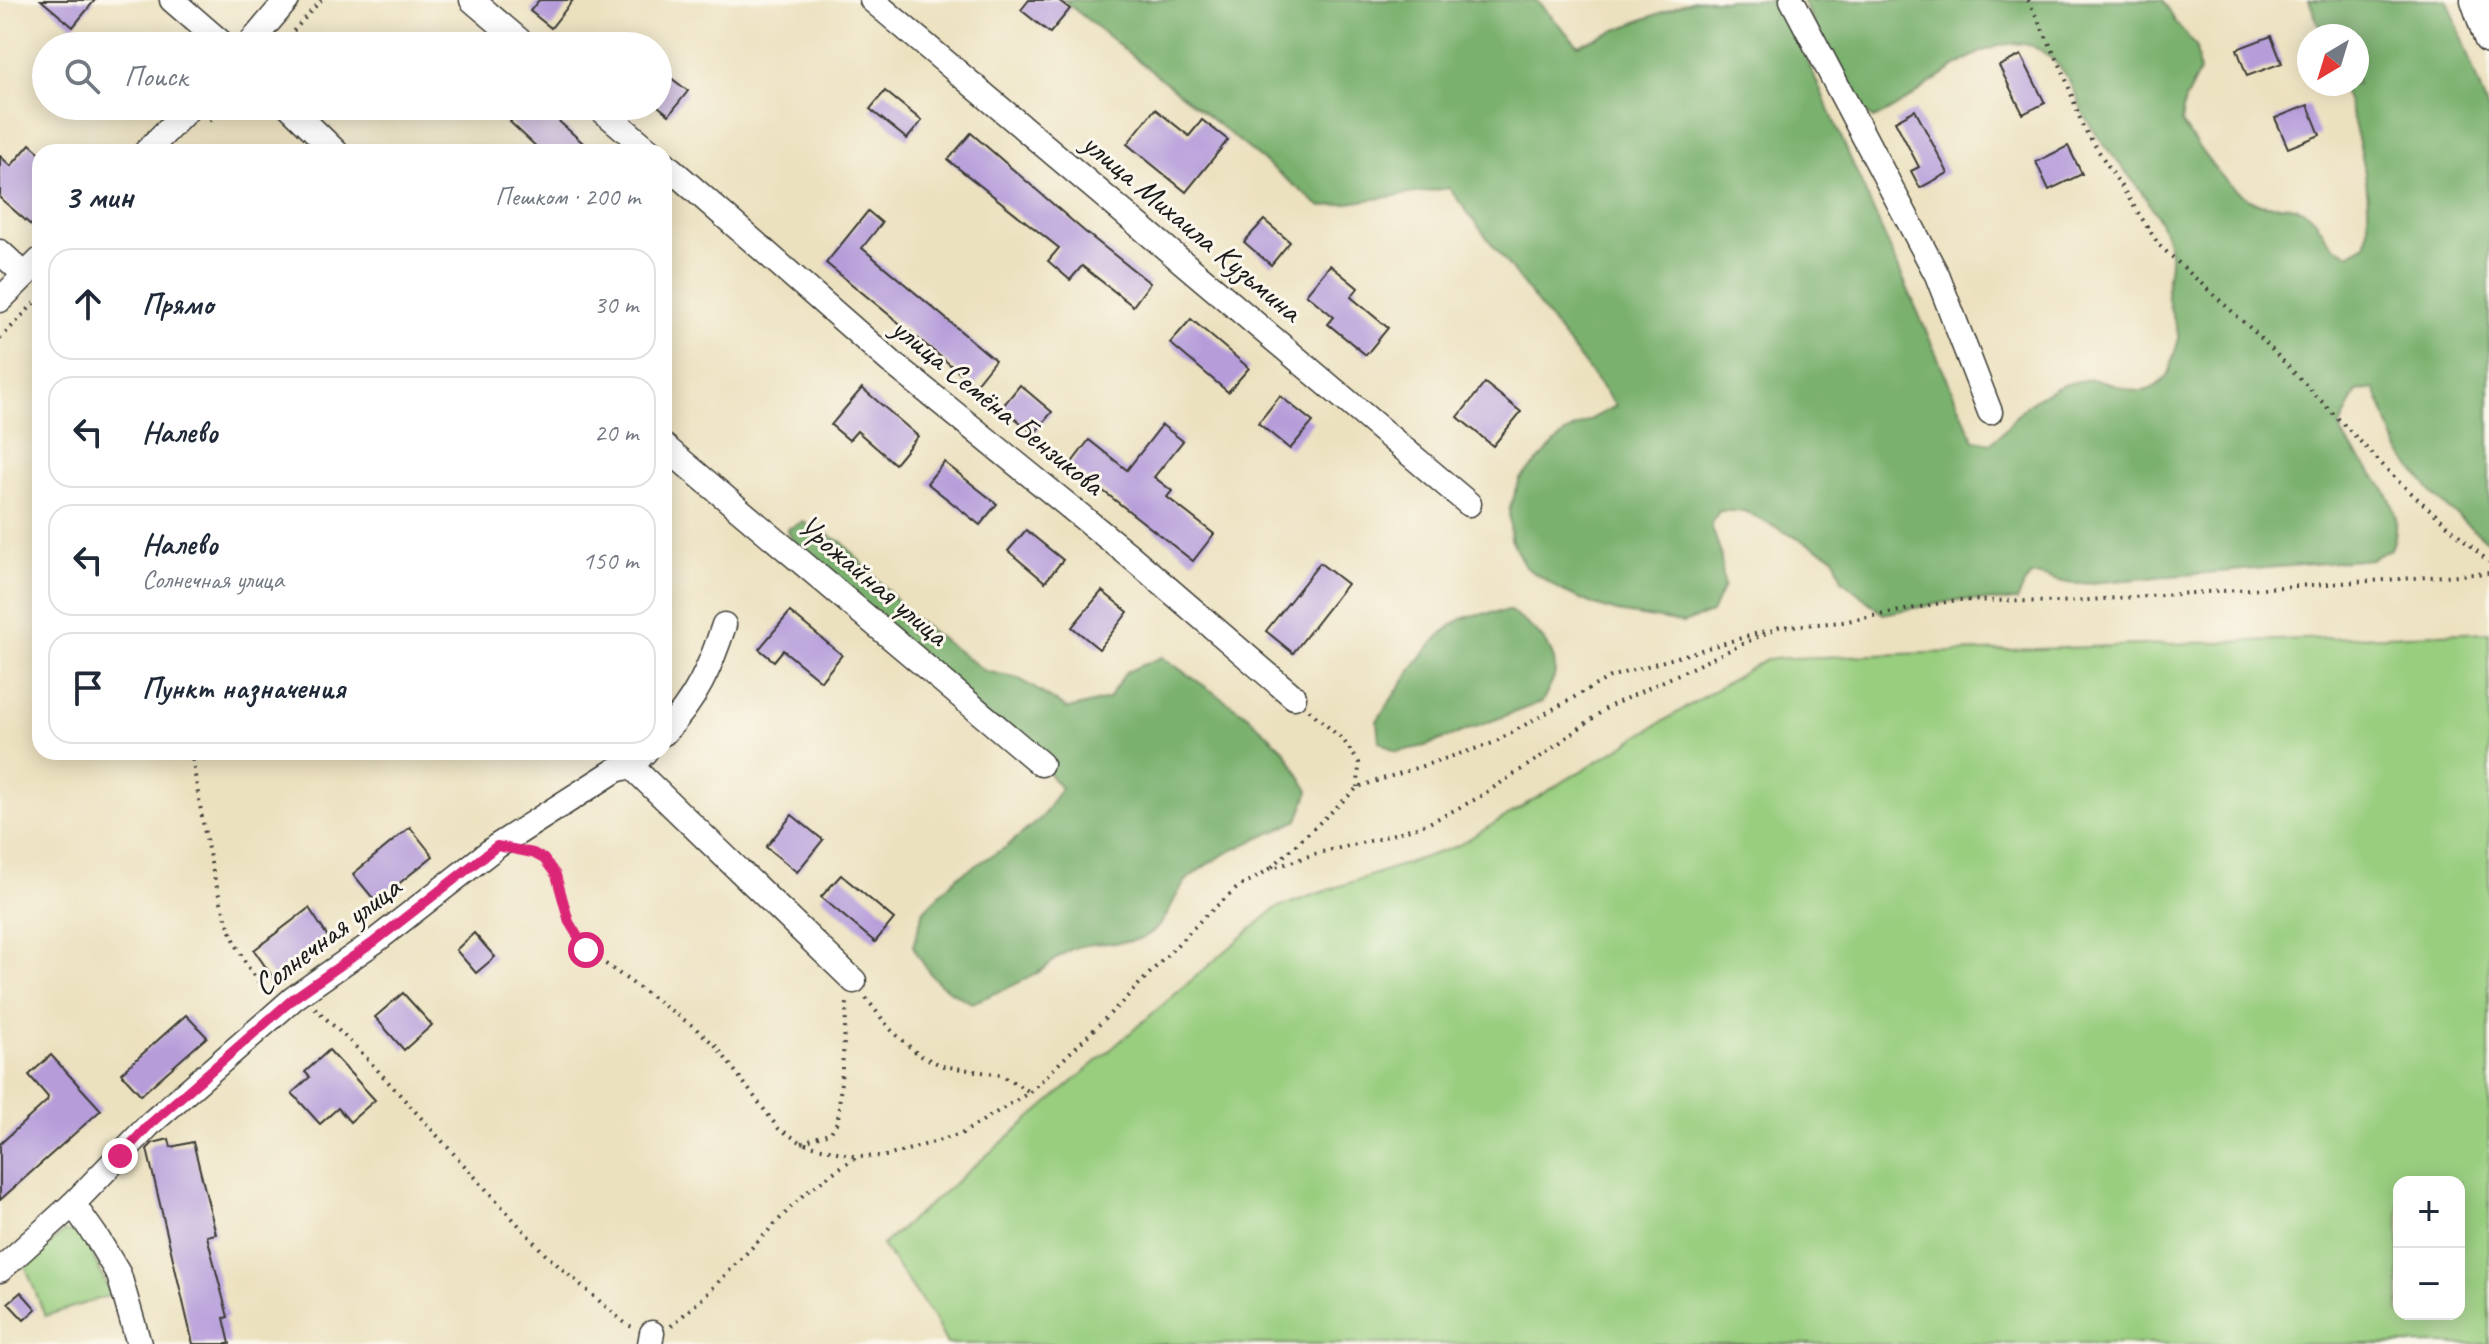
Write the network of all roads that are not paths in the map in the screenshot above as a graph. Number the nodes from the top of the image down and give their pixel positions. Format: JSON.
{"nodes":[{"id":1,"x":172,"y":0,"type":"edge"},
{"id":2,"x":287,"y":0,"type":"edge"},
{"id":3,"x":472,"y":0,"type":"edge"},
{"id":4,"x":872,"y":0,"type":"edge"},
{"id":5,"x":1792,"y":0,"type":"edge"},
{"id":6,"x":2476,"y":0,"type":"edge"},
{"id":7,"x":209,"y":32,"type":"edge"},
{"id":8,"x":260,"y":32,"type":"edge"},
{"id":9,"x":510,"y":32,"type":"edge"},
{"id":10,"x":2489,"y":38,"type":"edge"},
{"id":11,"x":177,"y":120,"type":"edge"},
{"id":12,"x":303,"y":120,"type":"edge"},
{"id":13,"x":613,"y":120,"type":"edge"},
{"id":14,"x":154,"y":144,"type":"edge"},
{"id":15,"x":328,"y":144,"type":"edge"},
{"id":16,"x":642,"y":144,"type":"edge"},
{"id":17,"x":672,"y":170,"type":"edge"},
{"id":18,"x":0,"y":252,"type":"edge"},
{"id":19,"x":32,"y":267,"type":"edge"},
{"id":20,"x":32,"y":268,"type":"edge"},
{"id":21,"x":0,"y":300,"type":"edge"},
{"id":22,"x":1990,"y":412,"type":"dead end"},
{"id":23,"x":672,"y":453,"type":"edge"},
{"id":24,"x":1469,"y":504,"type":"dead end"},
{"id":25,"x":724,"y":625,"type":"dead end"},
{"id":26,"x":1294,"y":697,"type":"road end"},
{"id":27,"x":672,"y":725,"type":"edge"},
{"id":28,"x":636,"y":760,"type":"edge"},
{"id":29,"x":639,"y":760,"type":"edge"},
{"id":30,"x":1041,"y":764,"type":"dead end"},
{"id":31,"x":854,"y":981,"type":"road end"},
{"id":32,"x":73,"y":1204,"type":"junction"},
{"id":33,"x":0,"y":1270,"type":"edge"},
{"id":34,"x":139,"y":1344,"type":"edge"}],
"edges":[{"from":1,"to":7,"type":"street"},
{"from":2,"to":8,"type":"street"},
{"from":3,"to":9,"type":"street"},
{"from":4,"to":24,"type":"street","name":"улица Михаила Кузьмина"},
{"from":5,"to":22,"type":"street"},
{"from":6,"to":10,"type":"main road"},
{"from":11,"to":14,"type":"street"},
{"from":12,"to":15,"type":"street"},
{"from":13,"to":16,"type":"street"},
{"from":17,"to":26,"type":"street","name":"улица Семёна Бензикова"},
{"from":18,"to":19,"type":"street"},
{"from":20,"to":21,"type":"street"},
{"from":23,"to":30,"type":"street","name":"Урожайная улица"},
{"from":25,"to":27,"type":"street"},
{"from":28,"to":32,"type":"street","name":"Солнечная улица"},
{"from":29,"to":31,"type":"street"},
{"from":32,"to":33,"type":"street","name":"Солнечная улица"},
{"from":32,"to":34,"type":"street"}]}
